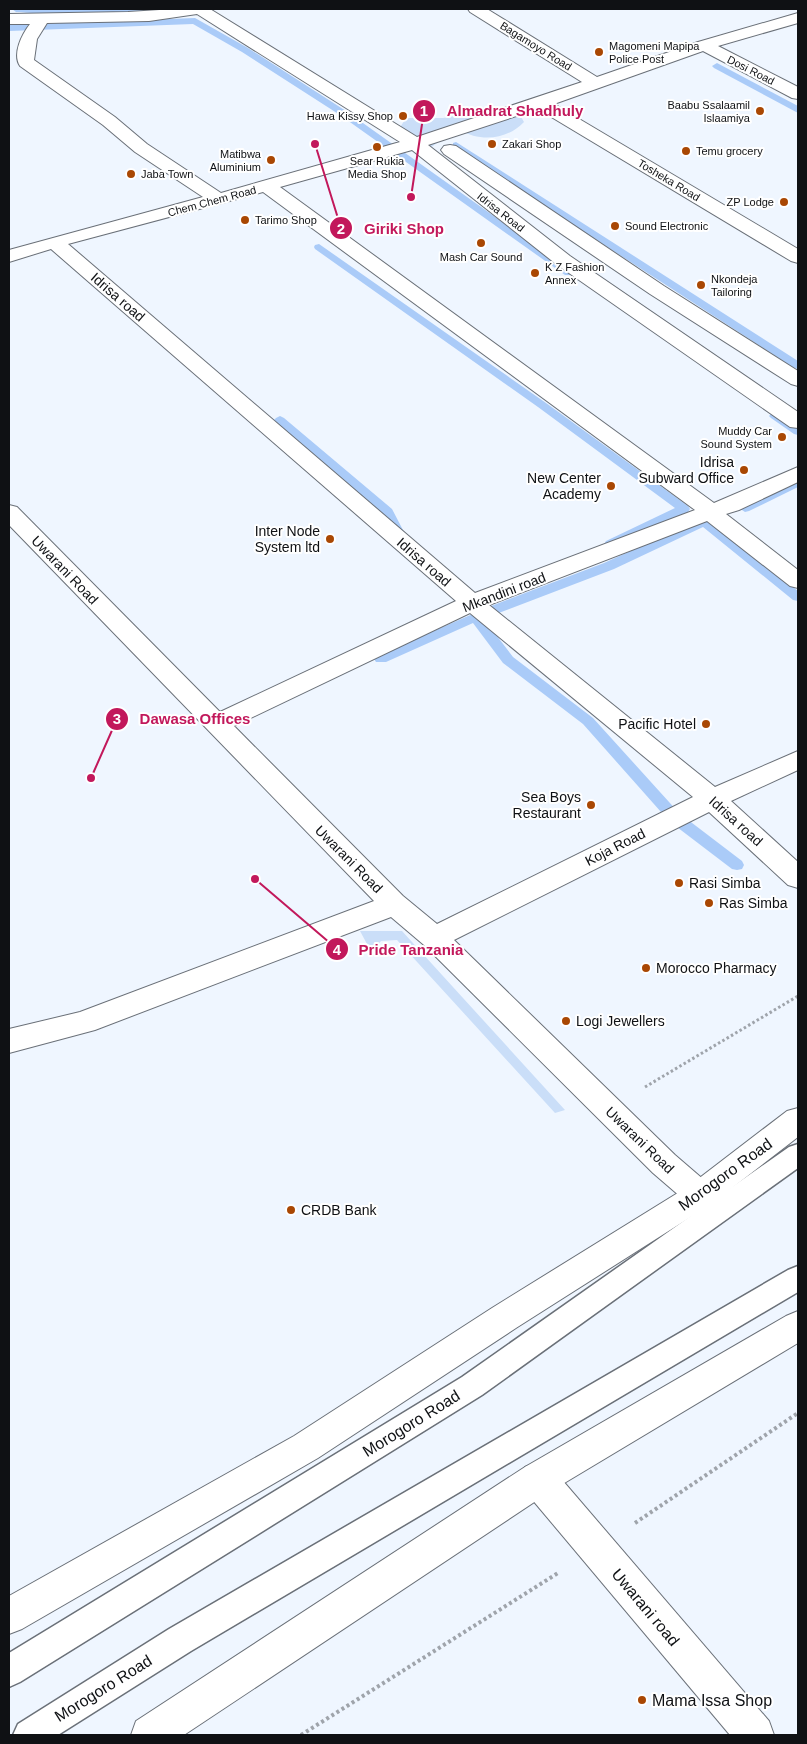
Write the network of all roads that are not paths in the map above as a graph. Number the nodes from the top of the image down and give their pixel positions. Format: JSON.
{"nodes":[{"id":1,"x":199,"y":9,"type":"edge"},
{"id":2,"x":476,"y":9,"type":"edge"},
{"id":3,"x":798,"y":18,"type":"edge"},
{"id":4,"x":9,"y":19,"type":"edge"},
{"id":5,"x":42,"y":19,"type":"junction"},
{"id":6,"x":704,"y":45,"type":"junction"},
{"id":7,"x":596,"y":84,"type":"junction"},
{"id":8,"x":798,"y":94,"type":"edge"},
{"id":9,"x":540,"y":103,"type":"junction"},
{"id":10,"x":423,"y":141,"type":"junction"},
{"id":11,"x":266,"y":186,"type":"junction"},
{"id":12,"x":218,"y":199,"type":"junction"},
{"id":13,"x":54,"y":242,"type":"junction"},
{"id":14,"x":9,"y":256,"type":"edge"},
{"id":15,"x":798,"y":257,"type":"edge"},
{"id":16,"x":798,"y":380,"type":"edge"},
{"id":17,"x":798,"y":422,"type":"edge"},
{"id":18,"x":798,"y":474,"type":"edge"},
{"id":19,"x":711,"y":511,"type":"junction"},
{"id":20,"x":9,"y":512,"type":"edge"},
{"id":21,"x":798,"y":581,"type":"edge"},
{"id":22,"x":472,"y":603,"type":"junction"},
{"id":23,"x":216,"y":724,"type":"junction"},
{"id":24,"x":798,"y":760,"type":"edge"},
{"id":25,"x":712,"y":798,"type":"junction"},
{"id":26,"x":798,"y":878,"type":"edge"},
{"id":27,"x":393,"y":903,"type":"junction"},
{"id":28,"x":434,"y":938,"type":"junction"},
{"id":29,"x":9,"y":1041,"type":"edge"},
{"id":30,"x":798,"y":1120,"type":"edge"},
{"id":31,"x":798,"y":1154,"type":"edge"},
{"id":32,"x":700,"y":1195,"type":"junction"},
{"id":33,"x":798,"y":1278,"type":"edge"},
{"id":34,"x":798,"y":1326,"type":"edge"},
{"id":35,"x":538,"y":1479,"type":"junction"},
{"id":36,"x":9,"y":1616,"type":"edge"},
{"id":37,"x":9,"y":1671,"type":"edge"},
{"id":38,"x":29,"y":1735,"type":"edge"},
{"id":39,"x":150,"y":1735,"type":"edge"},
{"id":40,"x":755,"y":1735,"type":"edge"}],
"edges":[{"from":1,"to":5,"type":"main road"},
{"from":1,"to":10,"type":"main road","name":"Idrisa Road"},
{"from":2,"to":7,"type":"main road","name":"Bagamoyo Road"},
{"from":3,"to":6,"type":"main road","name":"Chem Chem Road"},
{"from":4,"to":5,"type":"main road"},
{"from":5,"to":12,"type":"main road"},
{"from":6,"to":7,"type":"main road","name":"Chem Chem Road"},
{"from":6,"to":8,"type":"main road","name":"Dosi Road"},
{"from":7,"to":9,"type":"main road","name":"Chem Chem Road"},
{"from":9,"to":10,"type":"main road","name":"Chem Chem Road"},
{"from":9,"to":15,"type":"main road","name":"Tosheka Road"},
{"from":10,"to":11,"type":"main road","name":"Chem Chem Road"},
{"from":10,"to":16,"type":"main road","name":"Idrisa Road"},
{"from":10,"to":17,"type":"main road","name":"Idrisa Road"},
{"from":11,"to":12,"type":"main road","name":"Chem Chem Road"},
{"from":11,"to":19,"type":"main road"},
{"from":12,"to":13,"type":"main road","name":"Chem Chem Road"},
{"from":13,"to":14,"type":"main road","name":"Chem Chem Road"},
{"from":13,"to":22,"type":"main road","name":"Idrisa road"},
{"from":18,"to":19,"type":"main road","name":"Mkandini road"},
{"from":19,"to":21,"type":"main road"},
{"from":19,"to":22,"type":"main road","name":"Mkandini road"},
{"from":20,"to":23,"type":"main road","name":"Uwarani Road"},
{"from":22,"to":23,"type":"main road","name":"Mkandini road"},
{"from":22,"to":25,"type":"main road","name":"Idrisa road"},
{"from":23,"to":27,"type":"main road","name":"Uwarani Road"},
{"from":24,"to":25,"type":"main road","name":"Koja Road"},
{"from":25,"to":26,"type":"main road","name":"Idrisa road"},
{"from":25,"to":28,"type":"main road","name":"Koja Road"},
{"from":27,"to":28,"type":"main road","name":"Uwarani Road"},
{"from":27,"to":29,"type":"main road"},
{"from":28,"to":32,"type":"main road","name":"Uwarani Road"},
{"from":30,"to":32,"type":"main road","name":"Morogoro Road"},
{"from":31,"to":37,"type":"lane","name":"Morogoro Road"},
{"from":32,"to":36,"type":"main road","name":"Morogoro Road"},
{"from":33,"to":38,"type":"lane","name":"Morogoro Road"},
{"from":34,"to":35,"type":"main road"},
{"from":35,"to":39,"type":"main road"},
{"from":35,"to":40,"type":"main road","name":"Uwarani road"}]}
